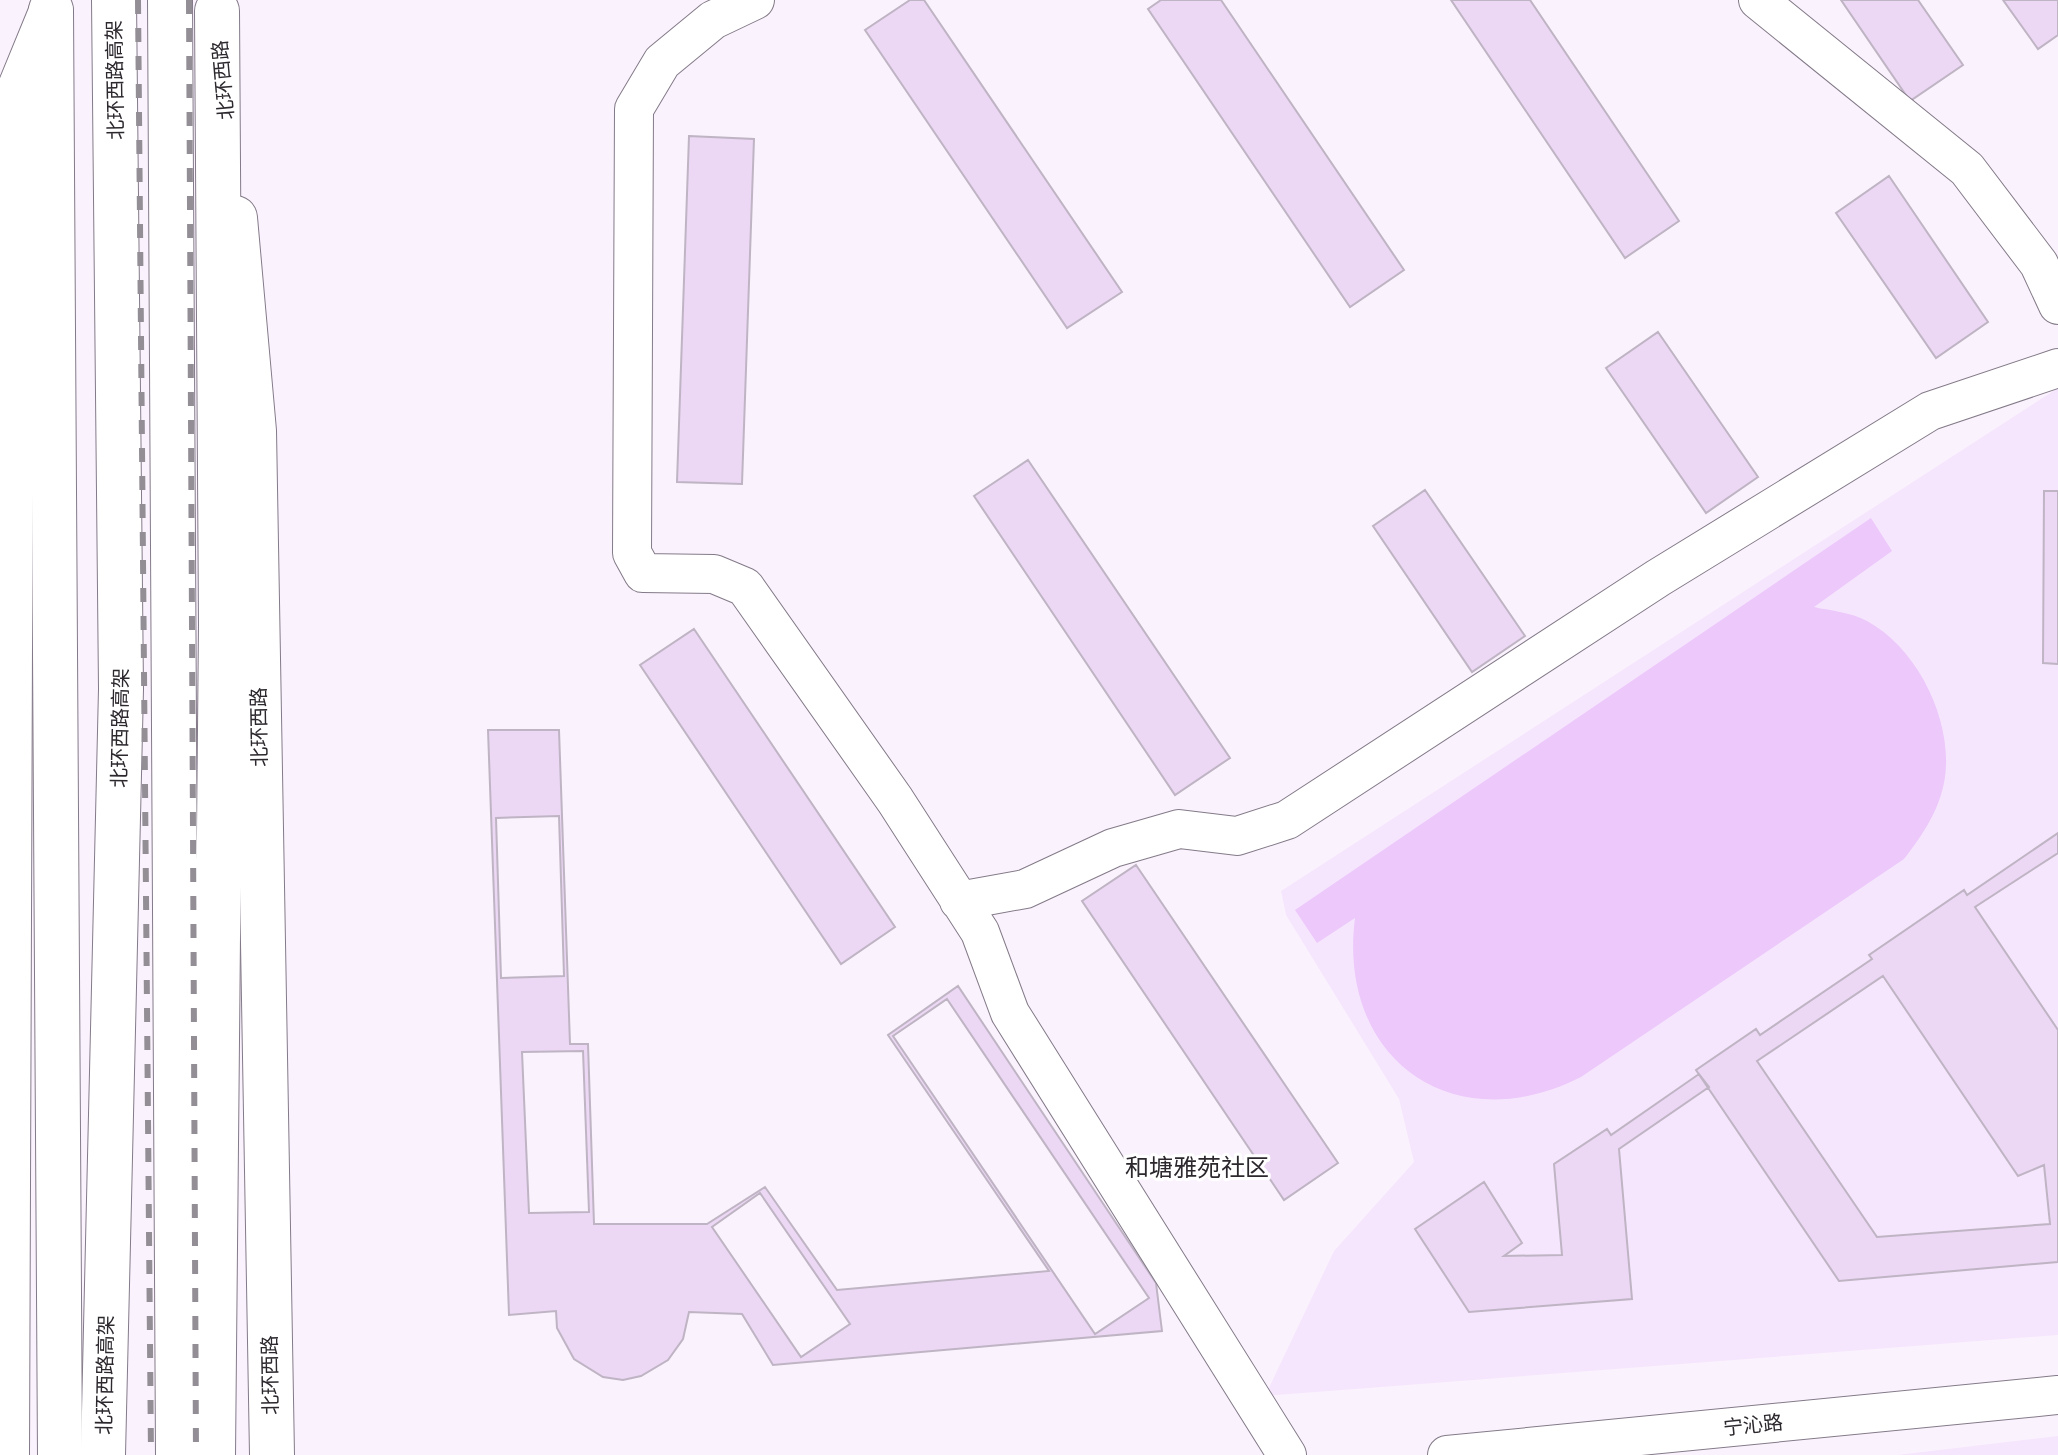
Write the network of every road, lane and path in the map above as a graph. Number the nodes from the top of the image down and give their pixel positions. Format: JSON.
{"nodes":[{"id":1,"x":114,"y":0,"type":"edge"},
{"id":2,"x":170,"y":0,"type":"edge"},
{"id":3,"x":755,"y":0,"type":"edge"},
{"id":4,"x":1758,"y":0,"type":"edge"},
{"id":5,"x":51,"y":6,"type":"edge"},
{"id":6,"x":216,"y":6,"type":"edge"},
{"id":7,"x":2058,"y":305,"type":"edge"},
{"id":8,"x":2058,"y":368,"type":"edge"},
{"id":9,"x":959,"y":901,"type":"junction"},
{"id":10,"x":2058,"y":1395,"type":"edge"},
{"id":11,"x":7,"y":1455,"type":"edge"},
{"id":12,"x":60,"y":1455,"type":"edge"},
{"id":13,"x":103,"y":1455,"type":"edge"},
{"id":14,"x":178,"y":1455,"type":"edge"},
{"id":15,"x":213,"y":1455,"type":"edge"},
{"id":16,"x":272,"y":1455,"type":"edge"},
{"id":17,"x":1287,"y":1455,"type":"edge"},
{"id":18,"x":1447,"y":1455,"type":"edge"}],
"edges":[{"from":1,"to":13,"type":"main road","name":"北环西路高架"},
{"from":2,"to":14,"type":"main road"},
{"from":3,"to":9,"type":"street"},
{"from":4,"to":7,"type":"street"},
{"from":5,"to":11,"type":"main road"},
{"from":5,"to":12,"type":"main road"},
{"from":6,"to":15,"type":"main road"},
{"from":6,"to":16,"type":"main road","name":"北环西路"},
{"from":8,"to":9,"type":"street"},
{"from":9,"to":17,"type":"street"},
{"from":10,"to":18,"type":"street","name":"宁沁路"}]}
